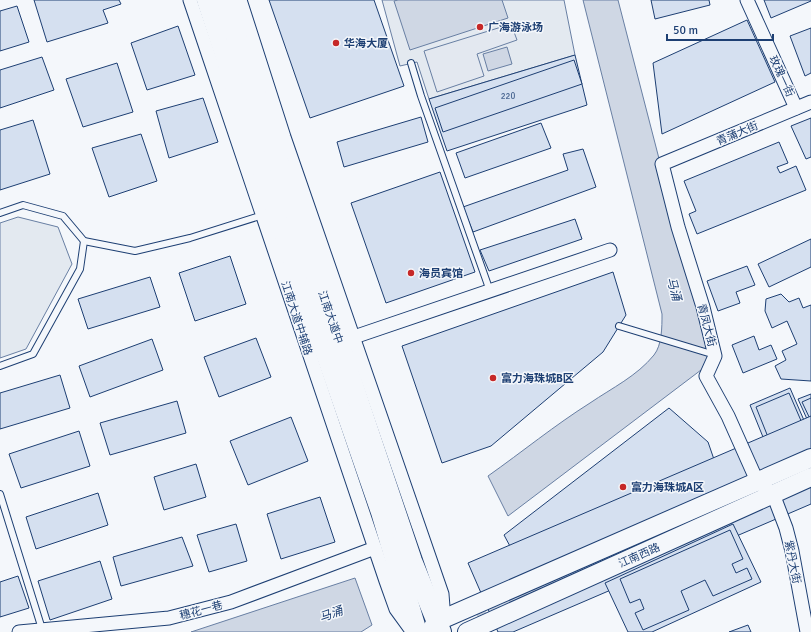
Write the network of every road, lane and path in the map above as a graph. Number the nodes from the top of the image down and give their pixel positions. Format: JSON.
{"nodes":[{"id":1,"x":190,"y":0,"type":"edge"},
{"id":2,"x":207,"y":0,"type":"edge"},
{"id":3,"x":224,"y":0,"type":"edge"},
{"id":4,"x":240,"y":0,"type":"edge"},
{"id":5,"x":747,"y":0,"type":"edge"},
{"id":6,"x":411,"y":63,"type":"dead end"},
{"id":7,"x":811,"y":102,"type":"edge"},
{"id":8,"x":796,"y":108,"type":"junction"},
{"id":9,"x":662,"y":164,"type":"joint"},
{"id":10,"x":269,"y":212,"type":"junction"},
{"id":11,"x":0,"y":213,"type":"edge"},
{"id":12,"x":309,"y":232,"type":"junction"},
{"id":13,"x":84,"y":241,"type":"junction"},
{"id":14,"x":610,"y":250,"type":"dead end"},
{"id":15,"x":490,"y":291,"type":"junction"},
{"id":16,"x":619,"y":326,"type":"dead end"},
{"id":17,"x":354,"y":336,"type":"junction"},
{"id":18,"x":713,"y":355,"type":"junction"},
{"id":19,"x":0,"y":366,"type":"edge"},
{"id":20,"x":811,"y":458,"type":"edge"},
{"id":21,"x":811,"y":477,"type":"edge"},
{"id":22,"x":757,"y":481,"type":"junction"},
{"id":23,"x":0,"y":494,"type":"edge"},
{"id":24,"x":773,"y":494,"type":"junction"},
{"id":25,"x":387,"y":509,"type":"junction"},
{"id":26,"x":375,"y":548,"type":"junction"},
{"id":27,"x":42,"y":629,"type":"junction"},
{"id":28,"x":436,"y":629,"type":"edge"},
{"id":29,"x":19,"y":632,"type":"edge"},
{"id":30,"x":412,"y":632,"type":"edge"},
{"id":31,"x":418,"y":632,"type":"edge"},
{"id":32,"x":467,"y":632,"type":"edge"},
{"id":33,"x":807,"y":632,"type":"edge"}],
"edges":[{"from":1,"to":10,"type":"street"},
{"from":2,"to":10,"type":"main road","name":"江南大道中"},
{"from":3,"to":12,"type":"main road","name":"江南大道中"},
{"from":4,"to":12,"type":"street"},
{"from":5,"to":8,"type":"street","name":"玫瑰一街"},
{"from":6,"to":15,"type":"lane"},
{"from":7,"to":8,"type":"street","name":"青蒲大街"},
{"from":8,"to":9,"type":"street","name":"青蒲大街"},
{"from":9,"to":18,"type":"street","name":"青凤大街"},
{"from":10,"to":13,"type":"lane"},
{"from":10,"to":25,"type":"main road","name":"江南大道中"},
{"from":11,"to":13,"type":"lane"},
{"from":12,"to":17,"type":"street"},
{"from":12,"to":25,"type":"main road","name":"江南大道中"},
{"from":13,"to":19,"type":"lane"},
{"from":14,"to":15,"type":"street"},
{"from":15,"to":17,"type":"street"},
{"from":16,"to":18,"type":"lane"},
{"from":17,"to":25,"type":"street"},
{"from":18,"to":22,"type":"street","name":"青凤大街"},
{"from":20,"to":22,"type":"main road"},
{"from":21,"to":24,"type":"main road","name":"江南西路"},
{"from":22,"to":24,"type":"street","name":"青凤大街"},
{"from":22,"to":28,"type":"main road"},
{"from":23,"to":27,"type":"lane"},
{"from":24,"to":32,"type":"main road","name":"江南西路"},
{"from":24,"to":33,"type":"street","name":"紫丹大街"},
{"from":25,"to":26,"type":"street"},
{"from":25,"to":28,"type":"main road","name":"江南大道中"},
{"from":25,"to":31,"type":"main road","name":"江南大道中"},
{"from":26,"to":27,"type":"street","name":"穗花一巷"},
{"from":26,"to":30,"type":"street"},
{"from":27,"to":29,"type":"street","name":"穗花一巷"}]}
